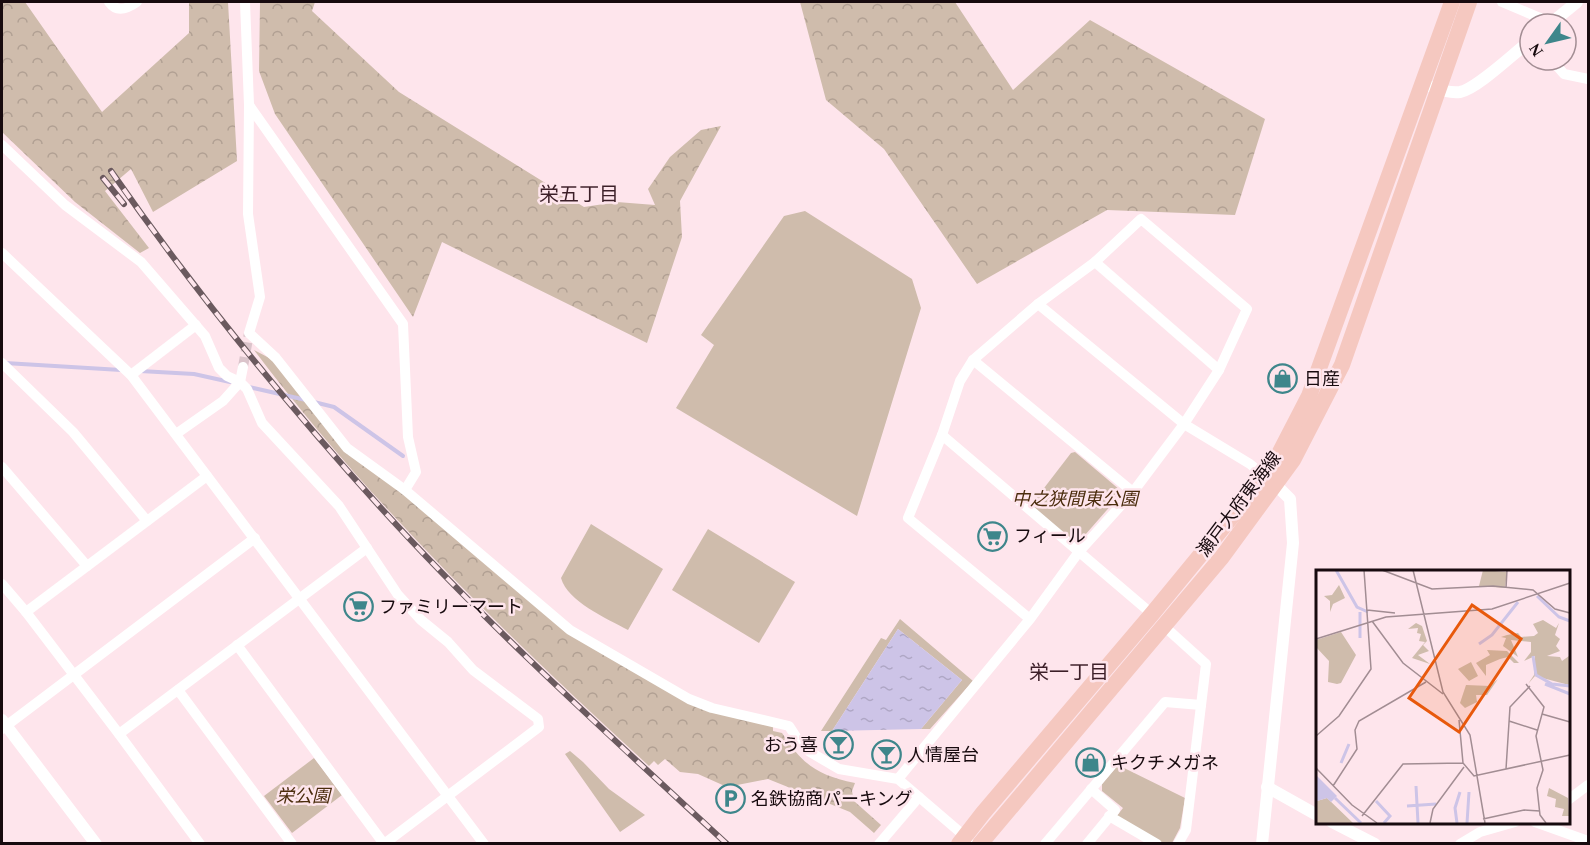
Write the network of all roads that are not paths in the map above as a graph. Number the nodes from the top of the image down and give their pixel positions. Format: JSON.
{"nodes":[{"id":1,"x":109,"y":2,"type":"edge"},
{"id":2,"x":136,"y":2,"type":"edge"},
{"id":3,"x":244,"y":2,"type":"edge"},
{"id":4,"x":1452,"y":2,"type":"edge"},
{"id":5,"x":1469,"y":2,"type":"edge"},
{"id":6,"x":1502,"y":2,"type":"edge"},
{"id":7,"x":1577,"y":2,"type":"edge"},
{"id":8,"x":1525,"y":12,"type":"edge"},
{"id":9,"x":1565,"y":12,"type":"edge"},
{"id":10,"x":1518,"y":51,"type":"edge"},
{"id":11,"x":1562,"y":72,"type":"edge"},
{"id":12,"x":1588,"y":79,"type":"edge"},
{"id":13,"x":1429,"y":86,"type":"junction"},
{"id":14,"x":249,"y":105,"type":"junction"},
{"id":15,"x":2,"y":145,"type":"edge"},
{"id":16,"x":2,"y":253,"type":"edge"},
{"id":17,"x":1095,"y":262,"type":"junction"},
{"id":18,"x":1038,"y":304,"type":"junction"},
{"id":19,"x":196,"y":325,"type":"junction"},
{"id":20,"x":973,"y":360,"type":"junction"},
{"id":21,"x":2,"y":363,"type":"edge"},
{"id":22,"x":243,"y":367,"type":"tunnel mouth"},
{"id":23,"x":1219,"y":370,"type":"junction"},
{"id":24,"x":131,"y":375,"type":"junction"},
{"id":25,"x":240,"y":382,"type":"junction"},
{"id":26,"x":1184,"y":424,"type":"junction"},
{"id":27,"x":176,"y":434,"type":"junction"},
{"id":28,"x":942,"y":435,"type":"junction"},
{"id":29,"x":2,"y":467,"type":"edge"},
{"id":30,"x":207,"y":476,"type":"junction"},
{"id":31,"x":1269,"y":480,"type":"junction"},
{"id":32,"x":405,"y":490,"type":"junction"},
{"id":33,"x":1132,"y":492,"type":"junction"},
{"id":34,"x":147,"y":521,"type":"junction"},
{"id":35,"x":255,"y":538,"type":"junction"},
{"id":36,"x":367,"y":548,"type":"junction"},
{"id":37,"x":1078,"y":553,"type":"junction"},
{"id":38,"x":87,"y":566,"type":"junction"},
{"id":39,"x":2,"y":584,"type":"edge"},
{"id":40,"x":299,"y":598,"type":"junction"},
{"id":41,"x":26,"y":612,"type":"junction"},
{"id":42,"x":1152,"y":614,"type":"junction"},
{"id":43,"x":1030,"y":619,"type":"junction"},
{"id":44,"x":1165,"y":627,"type":"junction"},
{"id":45,"x":237,"y":645,"type":"junction"},
{"id":46,"x":73,"y":676,"type":"junction"},
{"id":47,"x":178,"y":690,"type":"junction"},
{"id":48,"x":1202,"y":705,"type":"junction"},
{"id":49,"x":3,"y":725,"type":"edge"},
{"id":50,"x":119,"y":734,"type":"junction"},
{"id":51,"x":898,"y":779,"type":"junction"},
{"id":52,"x":1588,"y":785,"type":"edge"},
{"id":53,"x":1267,"y":787,"type":"junction"},
{"id":54,"x":1090,"y":789,"type":"junction"},
{"id":55,"x":447,"y":796,"type":"junction"},
{"id":56,"x":919,"y":797,"type":"junction"},
{"id":57,"x":1569,"y":799,"type":"edge"},
{"id":58,"x":1316,"y":814,"type":"edge"},
{"id":59,"x":1109,"y":816,"type":"junction"},
{"id":60,"x":1336,"y":824,"type":"edge"},
{"id":61,"x":1508,"y":824,"type":"edge"},
{"id":62,"x":1541,"y":824,"type":"edge"},
{"id":63,"x":194,"y":841,"type":"edge"},
{"id":64,"x":965,"y":841,"type":"edge"},
{"id":65,"x":1588,"y":841,"type":"edge"},
{"id":66,"x":96,"y":843,"type":"edge"},
{"id":67,"x":292,"y":843,"type":"edge"},
{"id":68,"x":484,"y":843,"type":"edge"},
{"id":69,"x":879,"y":843,"type":"edge"},
{"id":70,"x":980,"y":843,"type":"edge"},
{"id":71,"x":1045,"y":843,"type":"edge"},
{"id":72,"x":1087,"y":843,"type":"edge"},
{"id":73,"x":1157,"y":843,"type":"edge"},
{"id":74,"x":1178,"y":843,"type":"edge"},
{"id":75,"x":1262,"y":843,"type":"edge"},
{"id":76,"x":1375,"y":843,"type":"edge"},
{"id":77,"x":1460,"y":843,"type":"edge"}],
"edges":[{"from":1,"to":2,"type":"street"},
{"from":3,"to":14,"type":"street"},
{"from":4,"to":13,"type":"main road","name":"瀬戸大府東海線"},
{"from":5,"to":13,"type":"main road","name":"瀬戸大府東海線"},
{"from":6,"to":8,"type":"street"},
{"from":7,"to":9,"type":"street"},
{"from":10,"to":13,"type":"street"},
{"from":11,"to":12,"type":"street"},
{"from":13,"to":31,"type":"main road","name":"瀬戸大府東海線"},
{"from":14,"to":32,"type":"street"},
{"from":14,"to":32,"type":"street"},
{"from":15,"to":19,"type":"street"},
{"from":16,"to":24,"type":"street"},
{"from":17,"to":18,"type":"street"},
{"from":17,"to":23,"type":"street"},
{"from":17,"to":23,"type":"street"},
{"from":18,"to":20,"type":"street"},
{"from":18,"to":26,"type":"street"},
{"from":19,"to":24,"type":"street"},
{"from":19,"to":25,"type":"street"},
{"from":20,"to":28,"type":"street"},
{"from":20,"to":33,"type":"street"},
{"from":21,"to":34,"type":"street"},
{"from":22,"to":25,"type":"street"},
{"from":23,"to":26,"type":"street"},
{"from":24,"to":27,"type":"street"},
{"from":25,"to":27,"type":"street"},
{"from":25,"to":36,"type":"street"},
{"from":26,"to":31,"type":"street"},
{"from":26,"to":33,"type":"street"},
{"from":27,"to":30,"type":"street"},
{"from":28,"to":37,"type":"street"},
{"from":28,"to":43,"type":"street"},
{"from":29,"to":38,"type":"street"},
{"from":30,"to":34,"type":"street"},
{"from":30,"to":35,"type":"street"},
{"from":31,"to":42,"type":"main road","name":"瀬戸大府東海線"},
{"from":31,"to":44,"type":"main road","name":"瀬戸大府東海線"},
{"from":31,"to":53,"type":"street"},
{"from":32,"to":51,"type":"street"},
{"from":33,"to":37,"type":"street"},
{"from":34,"to":38,"type":"street"},
{"from":35,"to":40,"type":"street"},
{"from":35,"to":46,"type":"street"},
{"from":36,"to":40,"type":"street"},
{"from":36,"to":55,"type":"street"},
{"from":37,"to":42,"type":"street"},
{"from":37,"to":43,"type":"street"},
{"from":38,"to":41,"type":"street"},
{"from":39,"to":41,"type":"street"},
{"from":40,"to":45,"type":"street"},
{"from":40,"to":55,"type":"street"},
{"from":41,"to":46,"type":"street"},
{"from":42,"to":64,"type":"main road","name":"瀬戸大府東海線"},
{"from":43,"to":51,"type":"street"},
{"from":44,"to":48,"type":"street"},
{"from":44,"to":70,"type":"main road","name":"瀬戸大府東海線"},
{"from":45,"to":47,"type":"street"},
{"from":45,"to":55,"type":"street"},
{"from":46,"to":49,"type":"street"},
{"from":46,"to":50,"type":"street"},
{"from":47,"to":50,"type":"street"},
{"from":47,"to":67,"type":"street"},
{"from":48,"to":54,"type":"street"},
{"from":48,"to":74,"type":"street"},
{"from":49,"to":66,"type":"street"},
{"from":50,"to":63,"type":"street"},
{"from":51,"to":56,"type":"street"},
{"from":52,"to":57,"type":"street"},
{"from":53,"to":58,"type":"street"},
{"from":53,"to":75,"type":"street"},
{"from":54,"to":59,"type":"street"},
{"from":54,"to":71,"type":"street"},
{"from":55,"to":68,"type":"street"},
{"from":56,"to":64,"type":"street"},
{"from":56,"to":69,"type":"street"},
{"from":59,"to":72,"type":"street"},
{"from":59,"to":73,"type":"street"},
{"from":60,"to":76,"type":"street"},
{"from":61,"to":77,"type":"street"},
{"from":62,"to":65,"type":"street"}]}
